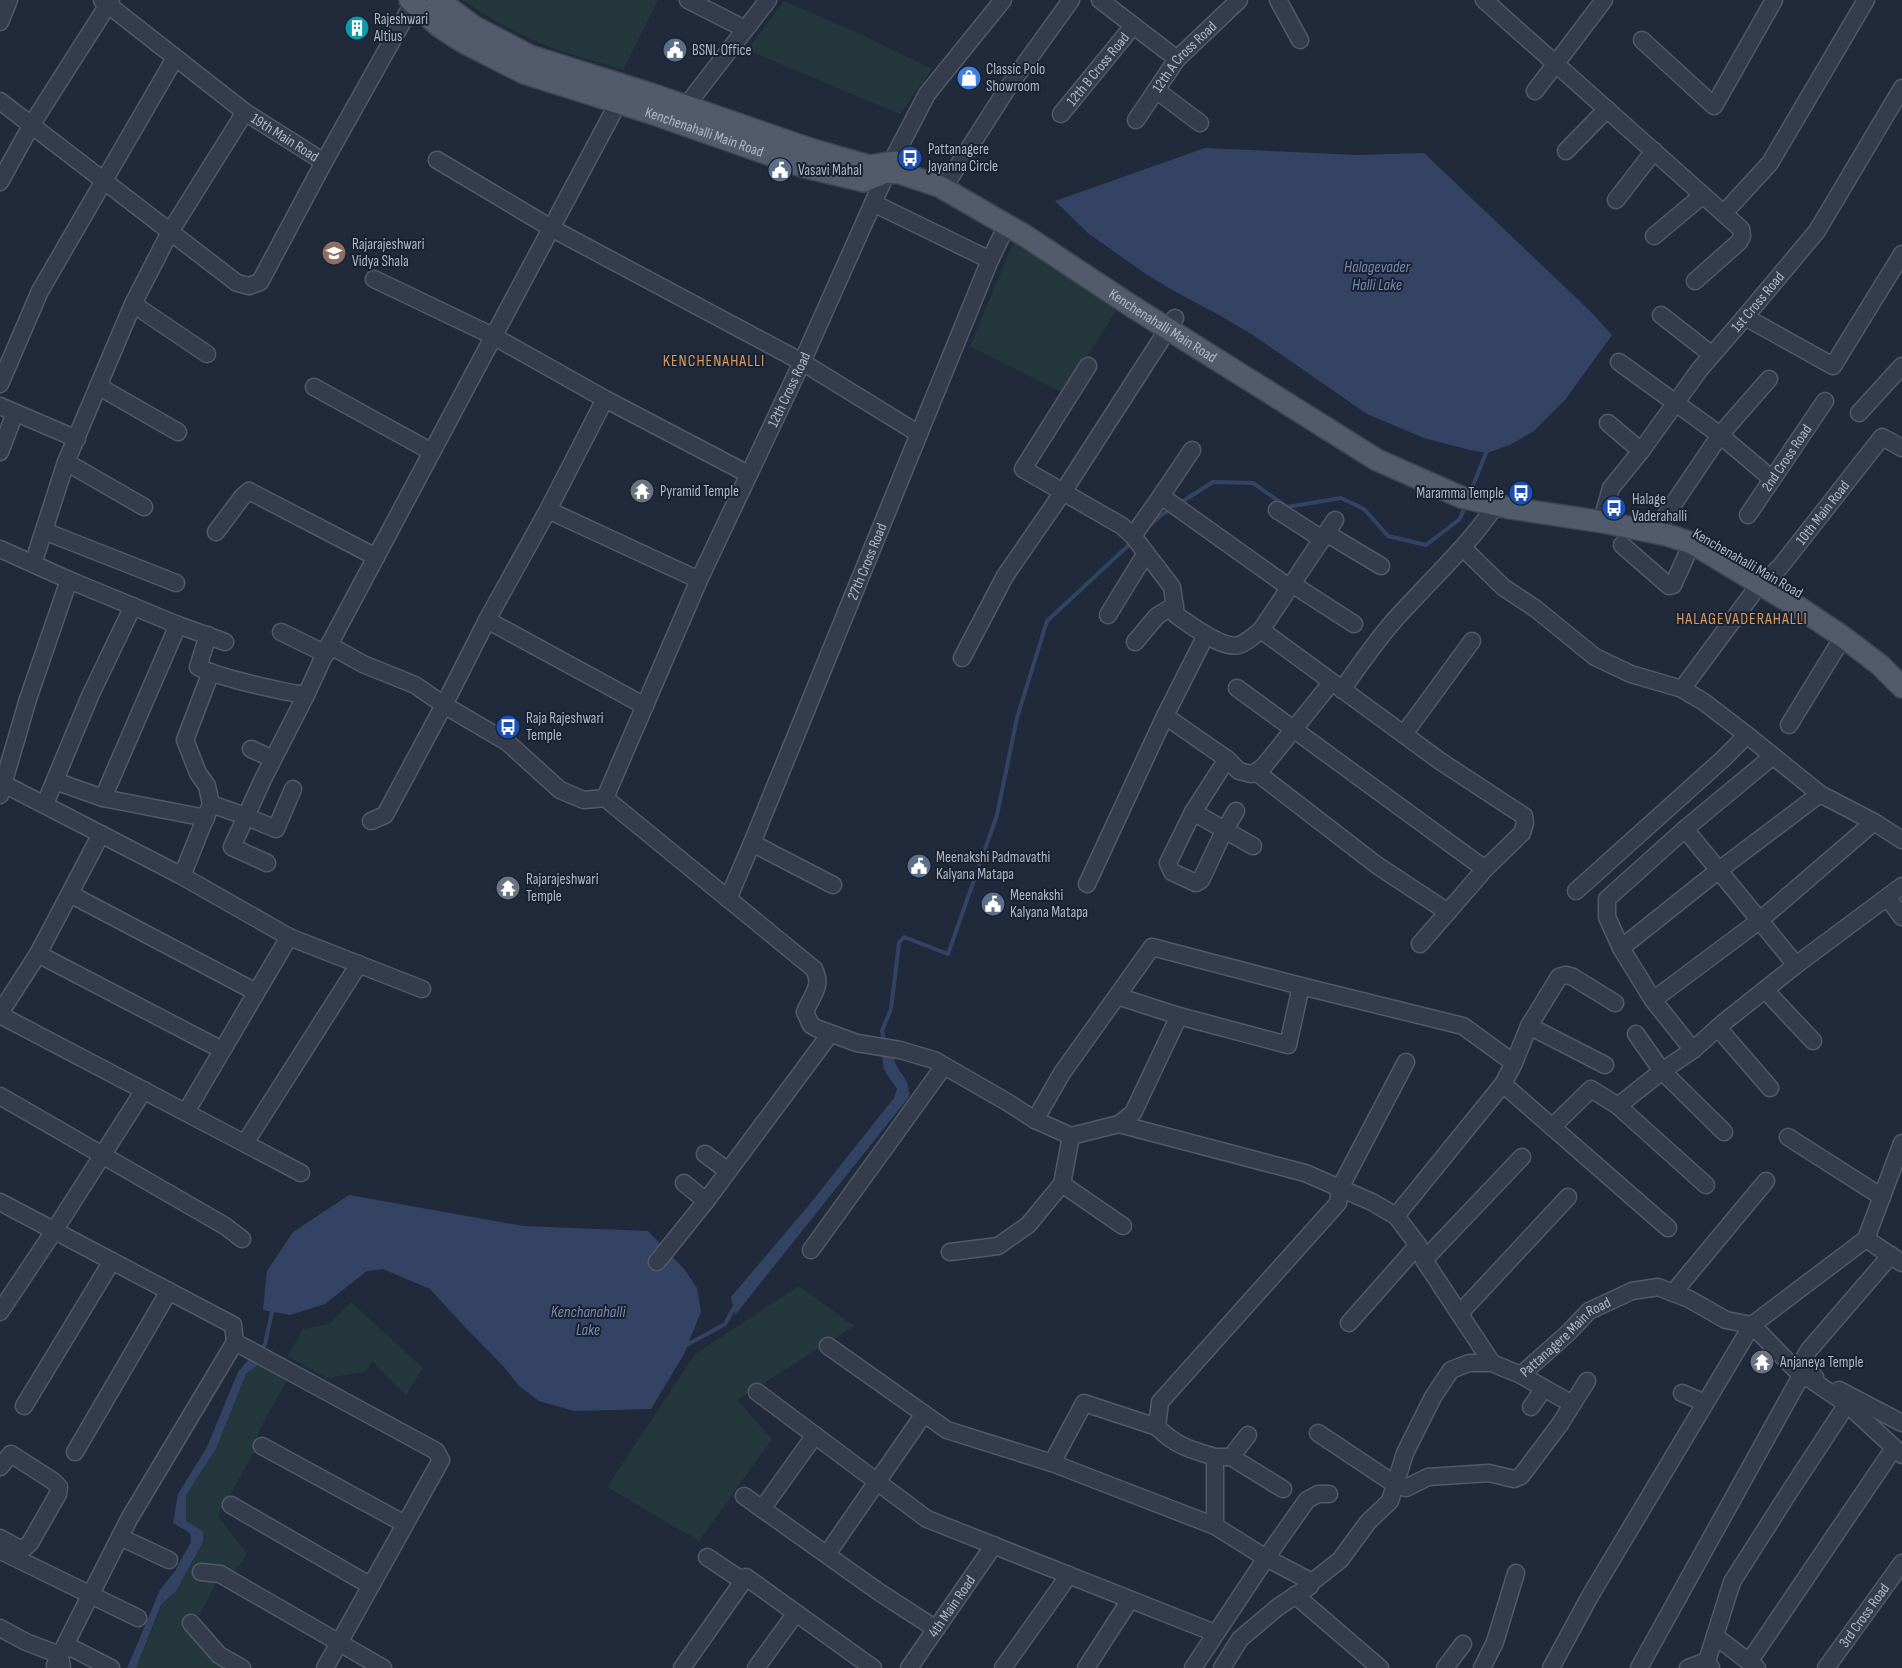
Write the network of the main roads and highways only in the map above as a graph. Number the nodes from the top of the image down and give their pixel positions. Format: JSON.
{"nodes":[{"id":1,"x":438,"y":0,"type":"edge"},
{"id":2,"x":411,"y":1,"type":"edge"},
{"id":3,"x":620,"y":94,"type":"junction"},
{"id":4,"x":889,"y":167,"type":"junction"},
{"id":5,"x":1172,"y":323,"type":"junction"},
{"id":6,"x":1477,"y":496,"type":"junction"},
{"id":7,"x":1766,"y":580,"type":"junction"},
{"id":8,"x":1902,"y":669,"type":"edge"},
{"id":9,"x":1902,"y":687,"type":"edge"}],
"edges":[{"from":1,"to":3,"type":"main road","name":"Kenchenahalli Main Road"},
{"from":2,"to":3,"type":"main road","name":"Kenchenahalli Main Road"},
{"from":3,"to":4,"type":"main road","name":"Kenchenahalli Main Road"},
{"from":3,"to":4,"type":"main road","name":"Kenchenahalli Main Road"},
{"from":4,"to":5,"type":"main road","name":"Kenchenahalli Main Road"},
{"from":4,"to":5,"type":"main road","name":"Kenchenahalli Main Road"},
{"from":5,"to":6,"type":"main road","name":"Kenchenahalli Main Road"},
{"from":6,"to":7,"type":"main road","name":"Kenchenahalli Main Road"},
{"from":6,"to":7,"type":"main road","name":"Kenchenahalli Main Road"},
{"from":7,"to":8,"type":"main road","name":"Kenchenahalli Main Road"},
{"from":7,"to":9,"type":"main road","name":"Kenchenahalli Main Road"}]}
